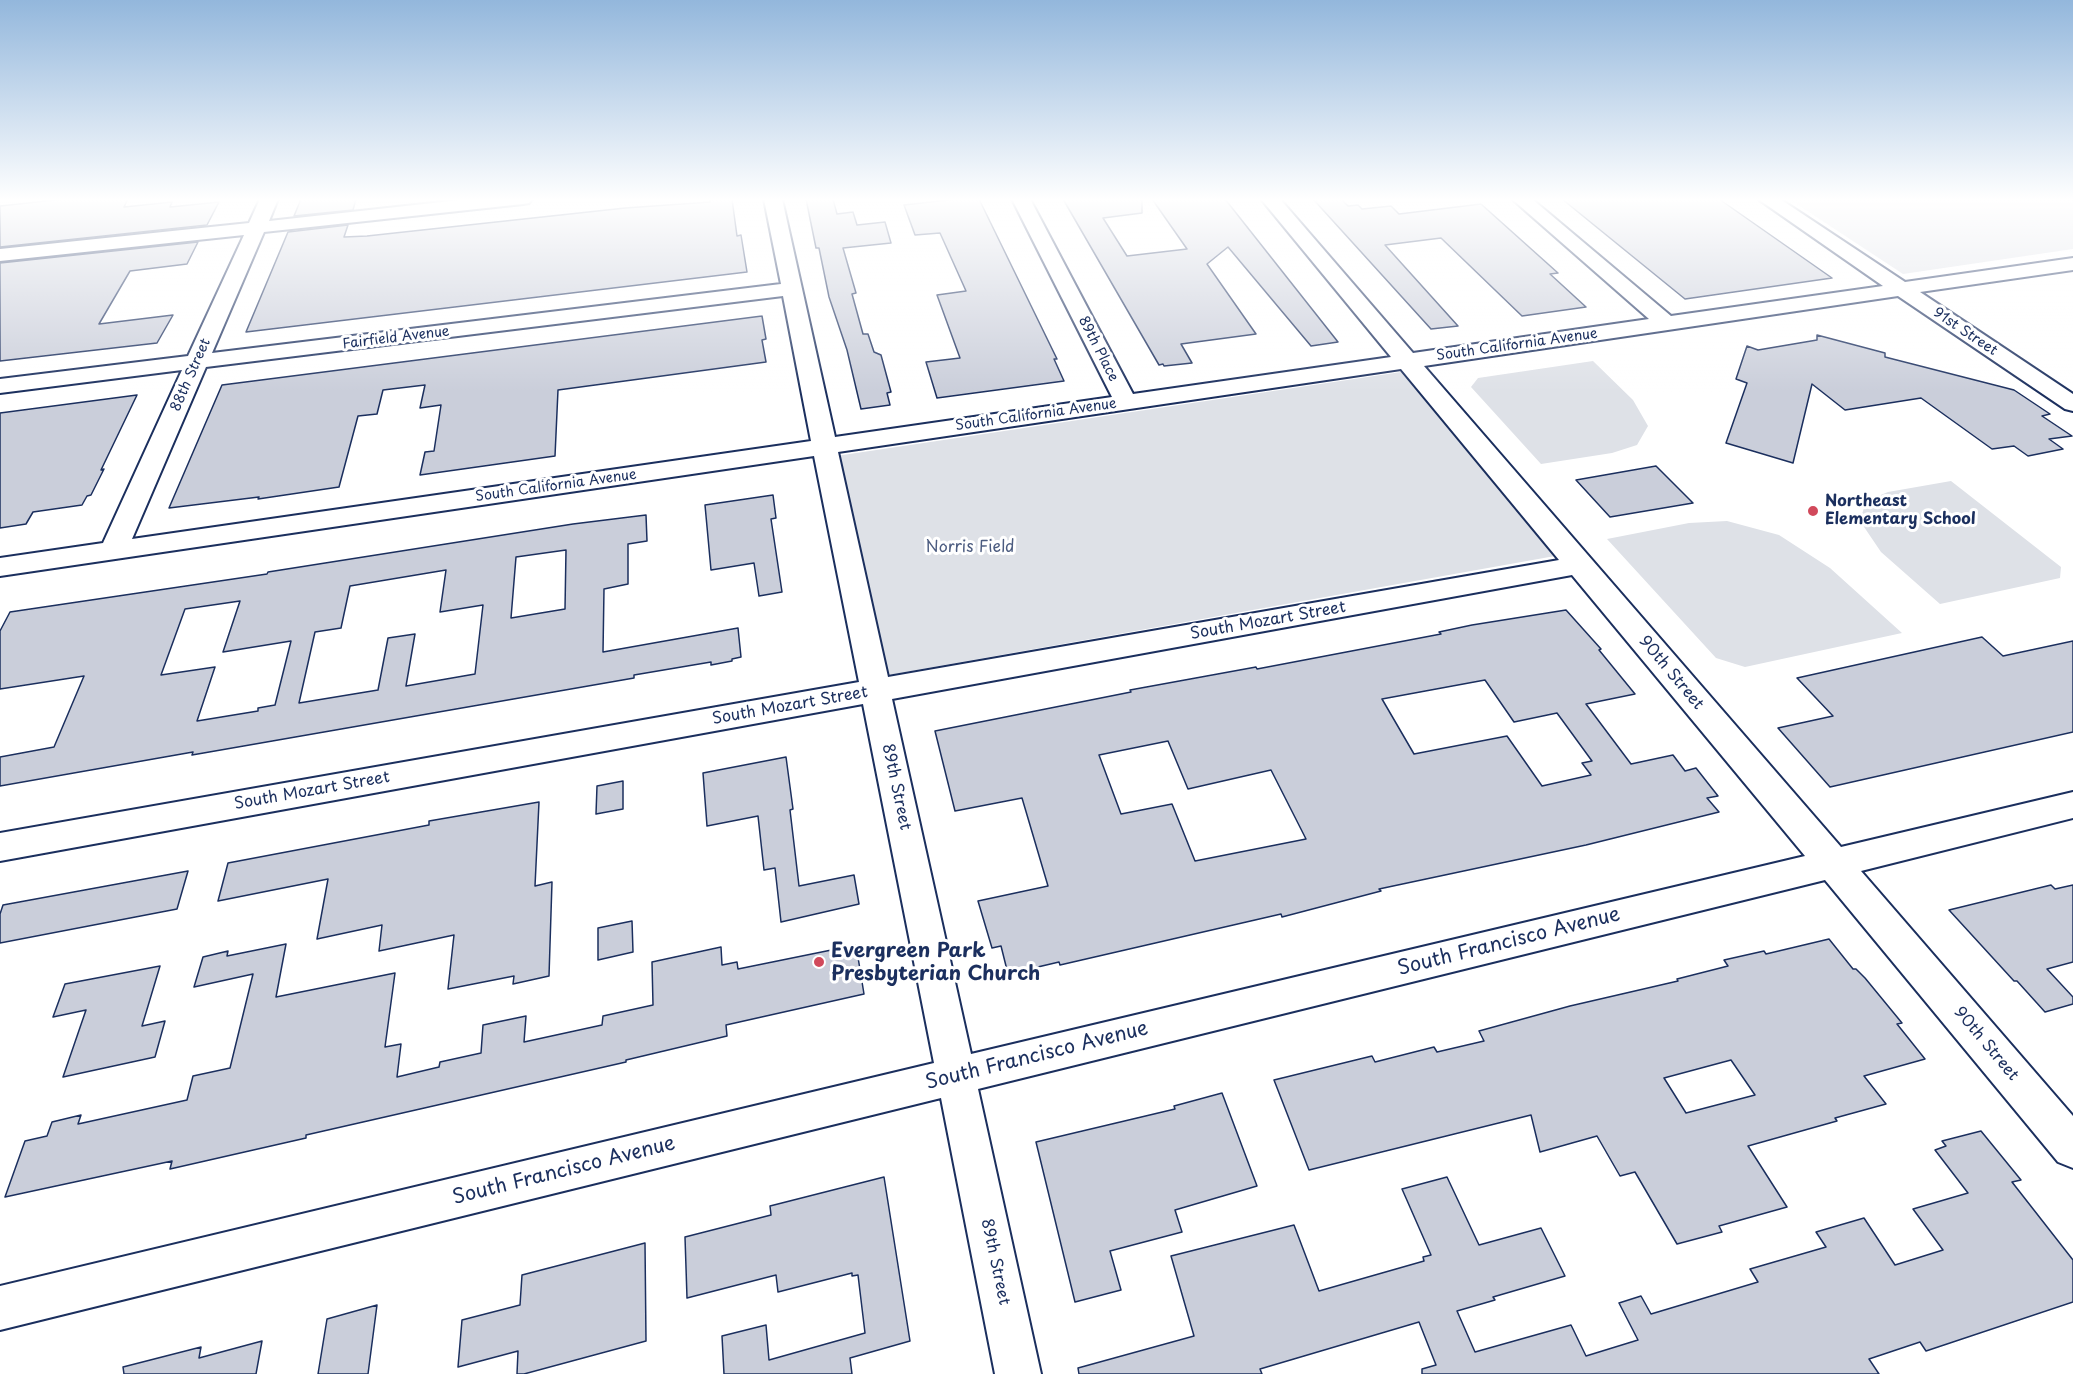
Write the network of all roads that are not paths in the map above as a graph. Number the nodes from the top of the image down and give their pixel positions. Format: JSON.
{"nodes":[{"id":1,"x":241,"y":263,"type":"edge"},
{"id":2,"x":786,"y":263,"type":"edge"},
{"id":3,"x":1054,"y":263,"type":"edge"},
{"id":4,"x":1325,"y":263,"type":"edge"},
{"id":5,"x":1595,"y":263,"type":"edge"},
{"id":6,"x":1862,"y":263,"type":"edge"},
{"id":7,"x":2073,"y":264,"type":"edge"},
{"id":8,"x":791,"y":289,"type":"junction"},
{"id":9,"x":1901,"y":289,"type":"junction"},
{"id":10,"x":1666,"y":324,"type":"junction"},
{"id":11,"x":1408,"y":361,"type":"junction"},
{"id":12,"x":197,"y":362,"type":"junction"},
{"id":13,"x":0,"y":386,"type":"edge"},
{"id":14,"x":1126,"y":402,"type":"junction"},
{"id":15,"x":2073,"y":404,"type":"edge"},
{"id":16,"x":825,"y":446,"type":"junction"},
{"id":17,"x":113,"y":551,"type":"junction"},
{"id":18,"x":1580,"y":565,"type":"junction"},
{"id":19,"x":0,"y":567,"type":"edge"},
{"id":20,"x":875,"y":691,"type":"junction"},
{"id":21,"x":2073,"y":805,"type":"edge"},
{"id":22,"x":0,"y":847,"type":"edge"},
{"id":23,"x":1832,"y":863,"type":"junction"},
{"id":24,"x":956,"y":1076,"type":"junction"},
{"id":25,"x":2073,"y":1147,"type":"edge"},
{"id":26,"x":0,"y":1308,"type":"edge"},
{"id":27,"x":1018,"y":1374,"type":"edge"}],
"edges":[{"from":1,"to":12,"type":"street","name":"88th Street"},
{"from":2,"to":8,"type":"street","name":"89th Street"},
{"from":3,"to":14,"type":"street","name":"89th Place"},
{"from":4,"to":11,"type":"street","name":"90th Street"},
{"from":5,"to":10,"type":"street"},
{"from":6,"to":9,"type":"street","name":"91st Street"},
{"from":7,"to":9,"type":"street","name":"South California Avenue"},
{"from":8,"to":12,"type":"street","name":"Fairfield Avenue"},
{"from":8,"to":16,"type":"street","name":"89th Street"},
{"from":9,"to":10,"type":"street","name":"South California Avenue"},
{"from":9,"to":15,"type":"street","name":"91st Street"},
{"from":10,"to":11,"type":"street","name":"South California Avenue"},
{"from":11,"to":14,"type":"street","name":"South California Avenue"},
{"from":11,"to":18,"type":"street","name":"90th Street"},
{"from":12,"to":13,"type":"street","name":"Fairfield Avenue"},
{"from":12,"to":17,"type":"street","name":"88th Street"},
{"from":14,"to":16,"type":"street","name":"South California Avenue"},
{"from":16,"to":17,"type":"street","name":"South California Avenue"},
{"from":16,"to":20,"type":"street","name":"89th Street"},
{"from":17,"to":19,"type":"street","name":"South California Avenue"},
{"from":18,"to":20,"type":"street","name":"South Mozart Street"},
{"from":18,"to":23,"type":"street","name":"90th Street"},
{"from":20,"to":22,"type":"street","name":"South Mozart Street"},
{"from":20,"to":24,"type":"street","name":"89th Street"},
{"from":21,"to":23,"type":"street","name":"South Francisco Avenue"},
{"from":23,"to":24,"type":"street","name":"South Francisco Avenue"},
{"from":23,"to":25,"type":"street","name":"90th Street"},
{"from":24,"to":26,"type":"street","name":"South Francisco Avenue"},
{"from":24,"to":27,"type":"street","name":"89th Street"}]}
